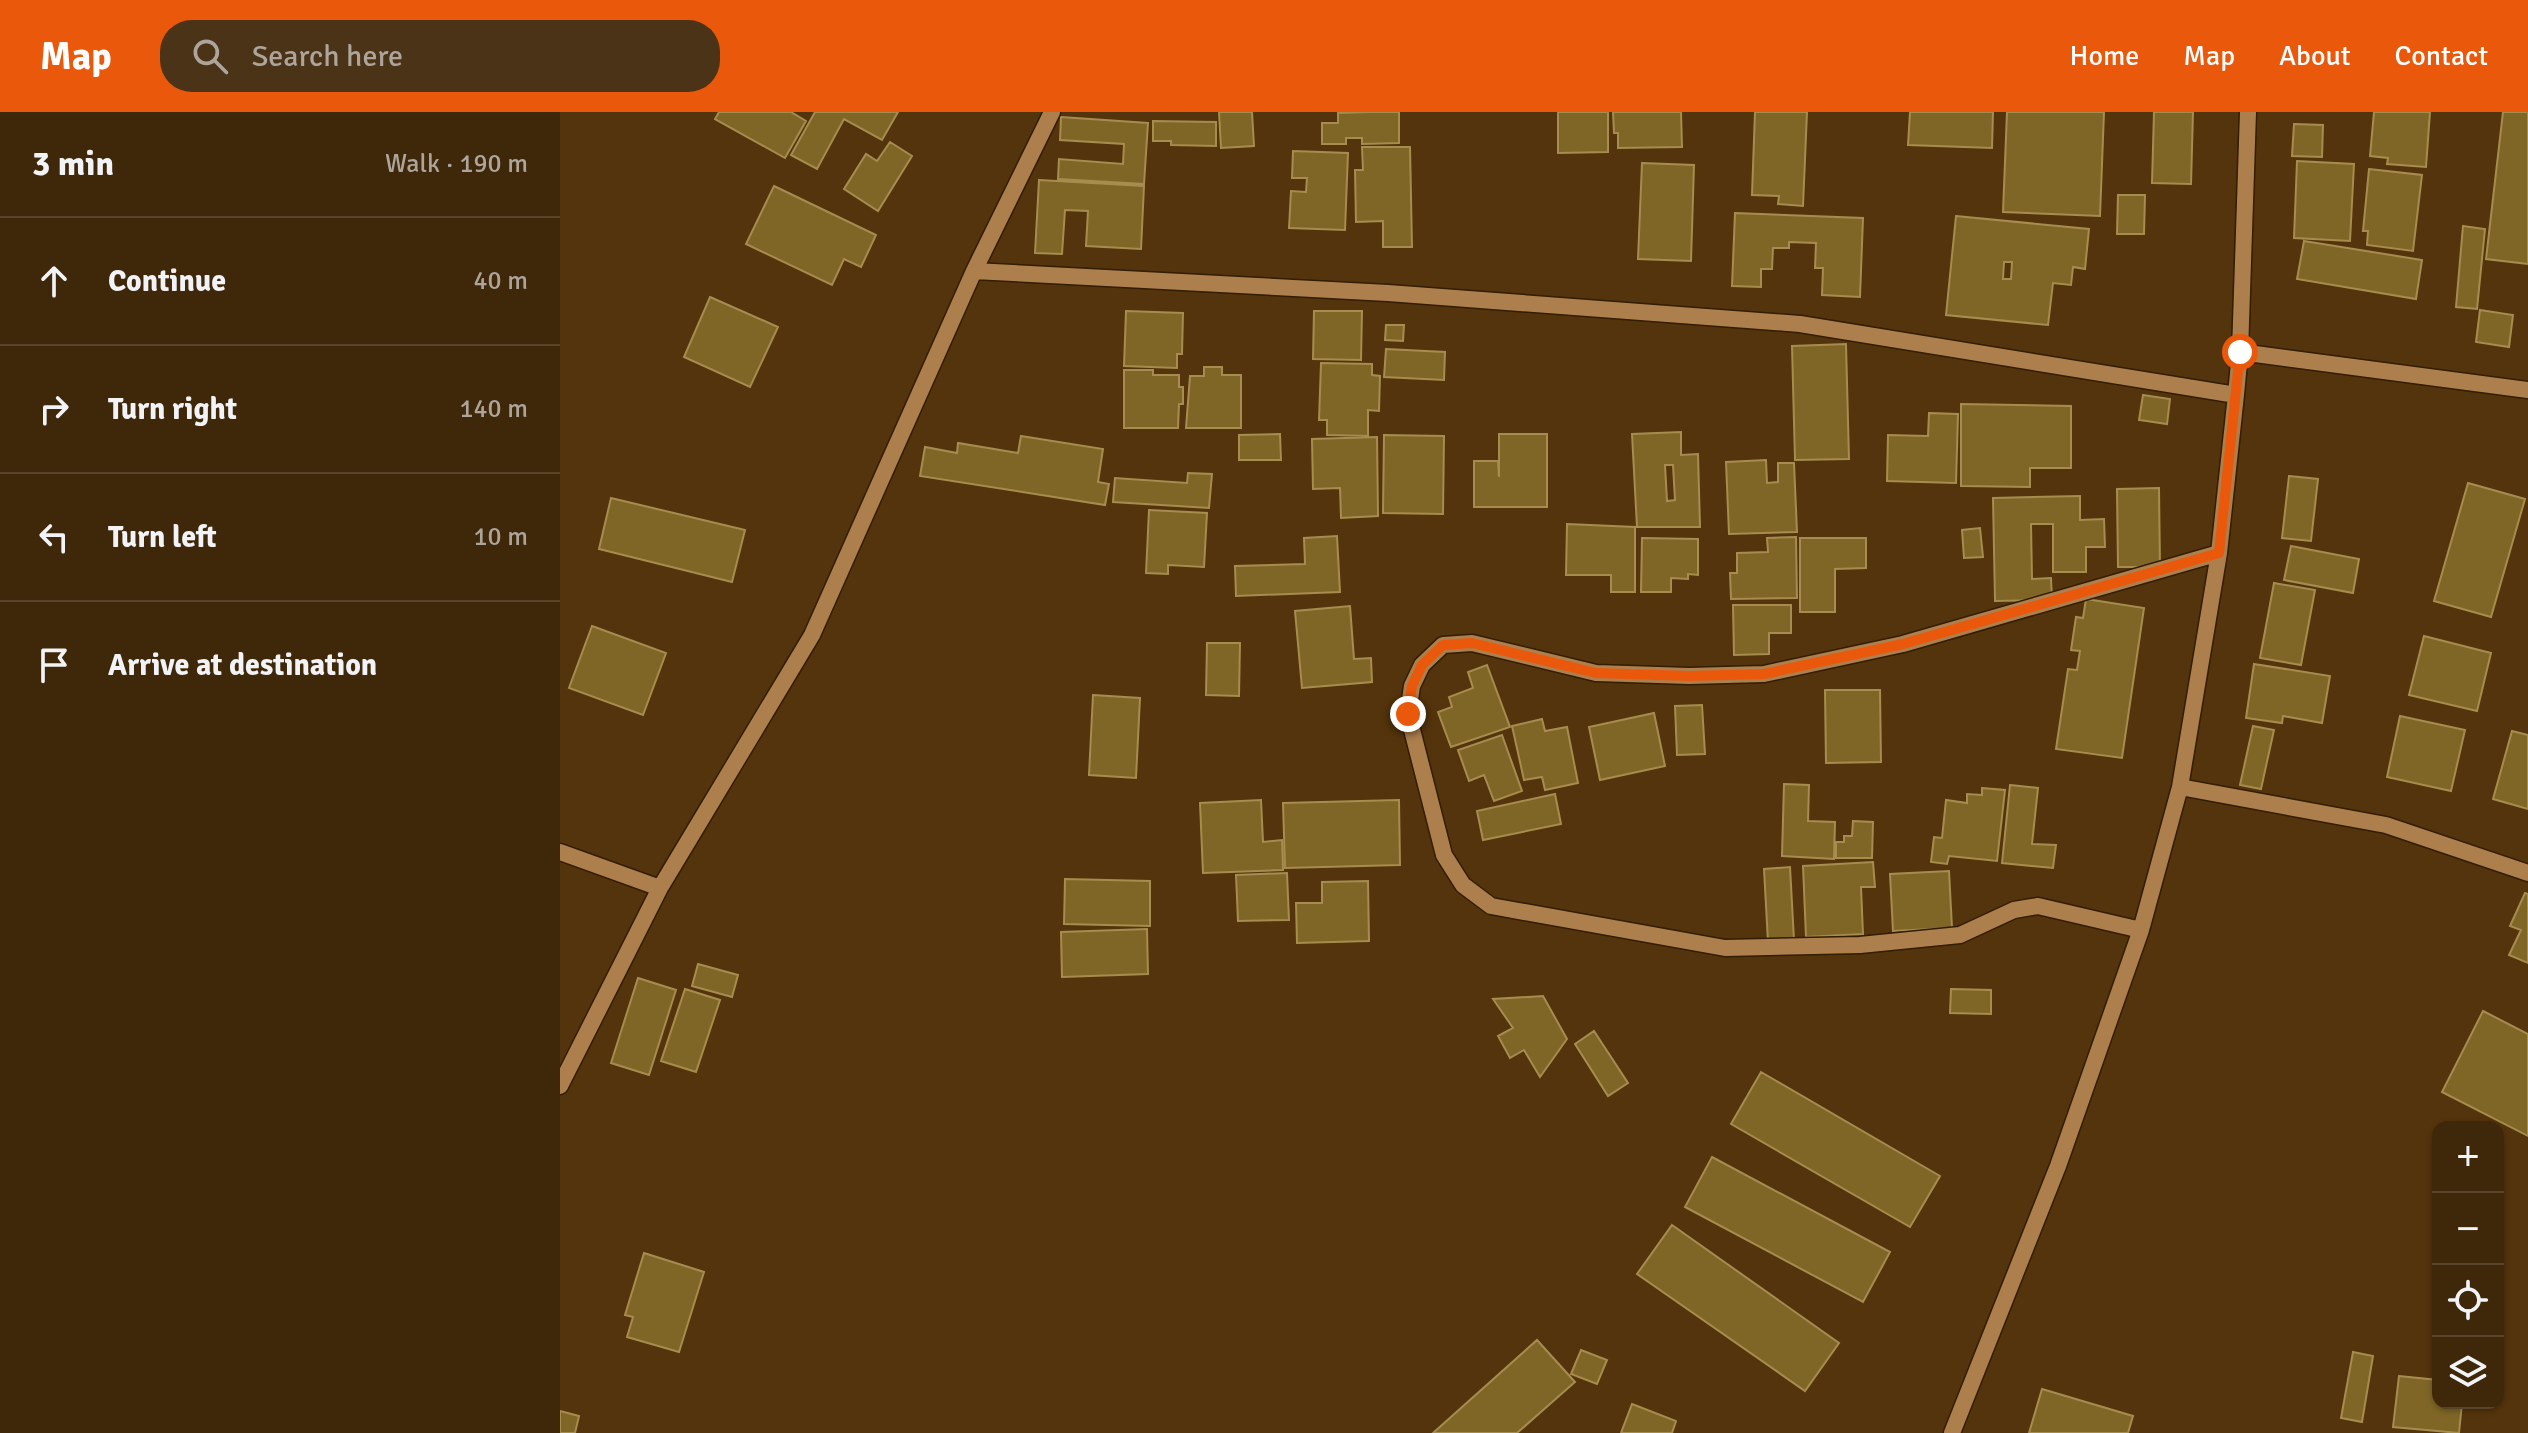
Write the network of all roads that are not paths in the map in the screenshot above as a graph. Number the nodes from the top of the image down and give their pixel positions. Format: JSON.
{"nodes":[{"id":1,"x":1052,"y":112,"type":"edge"},
{"id":2,"x":2248,"y":112,"type":"edge"},
{"id":3,"x":974,"y":271,"type":"junction"},
{"id":4,"x":2240,"y":352,"type":"junction"},
{"id":5,"x":2528,"y":390,"type":"edge"},
{"id":6,"x":2236,"y":395,"type":"junction"},
{"id":7,"x":2219,"y":553,"type":"junction"},
{"id":8,"x":2180,"y":787,"type":"junction"},
{"id":9,"x":560,"y":852,"type":"edge"},
{"id":10,"x":2528,"y":873,"type":"edge"},
{"id":11,"x":660,"y":888,"type":"junction"},
{"id":12,"x":2141,"y":930,"type":"junction"},
{"id":13,"x":560,"y":1086,"type":"edge"},
{"id":14,"x":1952,"y":1433,"type":"edge"}],
"edges":[{"from":1,"to":3,"type":"street"},
{"from":2,"to":4,"type":"street"},
{"from":3,"to":6,"type":"street"},
{"from":3,"to":11,"type":"street"},
{"from":4,"to":5,"type":"street"},
{"from":4,"to":6,"type":"street"},
{"from":6,"to":7,"type":"street"},
{"from":7,"to":8,"type":"street"},
{"from":7,"to":12,"type":"street"},
{"from":8,"to":10,"type":"street"},
{"from":8,"to":12,"type":"street"},
{"from":9,"to":11,"type":"street"},
{"from":11,"to":13,"type":"street"},
{"from":12,"to":14,"type":"street"}]}
